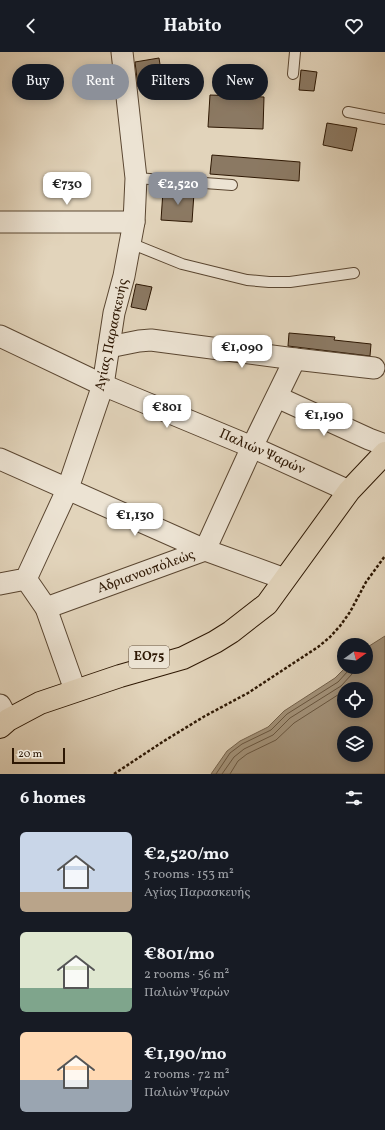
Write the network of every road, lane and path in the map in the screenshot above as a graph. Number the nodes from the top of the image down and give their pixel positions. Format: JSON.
{"nodes":[{"id":1,"x":122,"y":52,"type":"edge"},
{"id":2,"x":295,"y":52,"type":"edge"},
{"id":3,"x":292,"y":74,"type":"dead end"},
{"id":4,"x":348,"y":112,"type":"dead end"},
{"id":5,"x":385,"y":119,"type":"edge"},
{"id":6,"x":136,"y":178,"type":"junction"},
{"id":7,"x":232,"y":185,"type":"dead end"},
{"id":8,"x":0,"y":222,"type":"edge"},
{"id":9,"x":134,"y":222,"type":"junction"},
{"id":10,"x":130,"y":243,"type":"junction"},
{"id":11,"x":354,"y":273,"type":"dead end"},
{"id":12,"x":0,"y":336,"type":"edge"},
{"id":13,"x":109,"y":347,"type":"junction"},
{"id":14,"x":295,"y":359,"type":"junction"},
{"id":15,"x":374,"y":368,"type":"dead end"},
{"id":16,"x":103,"y":385,"type":"junction"},
{"id":17,"x":277,"y":397,"type":"junction"},
{"id":18,"x":385,"y":445,"type":"edge"},
{"id":19,"x":252,"y":447,"type":"junction"},
{"id":20,"x":385,"y":453,"type":"edge"},
{"id":21,"x":0,"y":458,"type":"edge"},
{"id":22,"x":68,"y":488,"type":"junction"},
{"id":23,"x":349,"y":491,"type":"junction"},
{"id":24,"x":205,"y":550,"type":"junction"},
{"id":25,"x":385,"y":556,"type":"edge"},
{"id":26,"x":26,"y":579,"type":"junction"},
{"id":27,"x":285,"y":579,"type":"junction"},
{"id":28,"x":0,"y":584,"type":"edge"},
{"id":29,"x":46,"y":608,"type":"junction"},
{"id":30,"x":73,"y":685,"type":"junction"},
{"id":31,"x":2,"y":714,"type":"edge"},
{"id":32,"x":114,"y":774,"type":"edge"}],
"edges":[{"from":1,"to":6,"type":"street","name":"Αγίας Παρασκευής"},
{"from":2,"to":3,"type":"lane"},
{"from":4,"to":5,"type":"lane"},
{"from":6,"to":7,"type":"lane"},
{"from":6,"to":9,"type":"street","name":"Αγίας Παρασκευής"},
{"from":8,"to":9,"type":"street"},
{"from":9,"to":10,"type":"street","name":"Αγίας Παρασκευής"},
{"from":10,"to":11,"type":"lane"},
{"from":10,"to":13,"type":"street","name":"Αγίας Παρασκευής"},
{"from":12,"to":16,"type":"street","name":"Παλιών Ψαρών"},
{"from":13,"to":14,"type":"street"},
{"from":13,"to":16,"type":"street","name":"Αγίας Παρασκευής"},
{"from":14,"to":15,"type":"street"},
{"from":14,"to":17,"type":"street","name":"Αδριανουπόλεώς"},
{"from":16,"to":19,"type":"street","name":"Παλιών Ψαρών"},
{"from":16,"to":22,"type":"street","name":"Αγίας Παρασκευής"},
{"from":17,"to":18,"type":"street"},
{"from":17,"to":19,"type":"street","name":"Αδριανουπόλεώς"},
{"from":19,"to":23,"type":"street","name":"Παλιών Ψαρών"},
{"from":19,"to":24,"type":"street","name":"Αδριανουπόλεώς"},
{"from":20,"to":23,"type":"main road"},
{"from":21,"to":22,"type":"street"},
{"from":22,"to":24,"type":"street"},
{"from":22,"to":26,"type":"street","name":"Αγίας Παρασκευής"},
{"from":23,"to":27,"type":"main road"},
{"from":24,"to":27,"type":"street"},
{"from":24,"to":29,"type":"street","name":"Αδριανουπόλεώς"},
{"from":25,"to":32,"type":"path"},
{"from":26,"to":28,"type":"street"},
{"from":26,"to":29,"type":"street"},
{"from":27,"to":30,"type":"main road","number":"ΕΟ75"},
{"from":29,"to":30,"type":"street"},
{"from":30,"to":31,"type":"main road","number":"ΕΟ75"},
{"from":30,"to":31,"type":"main road","number":"ΕΟ75"}]}
